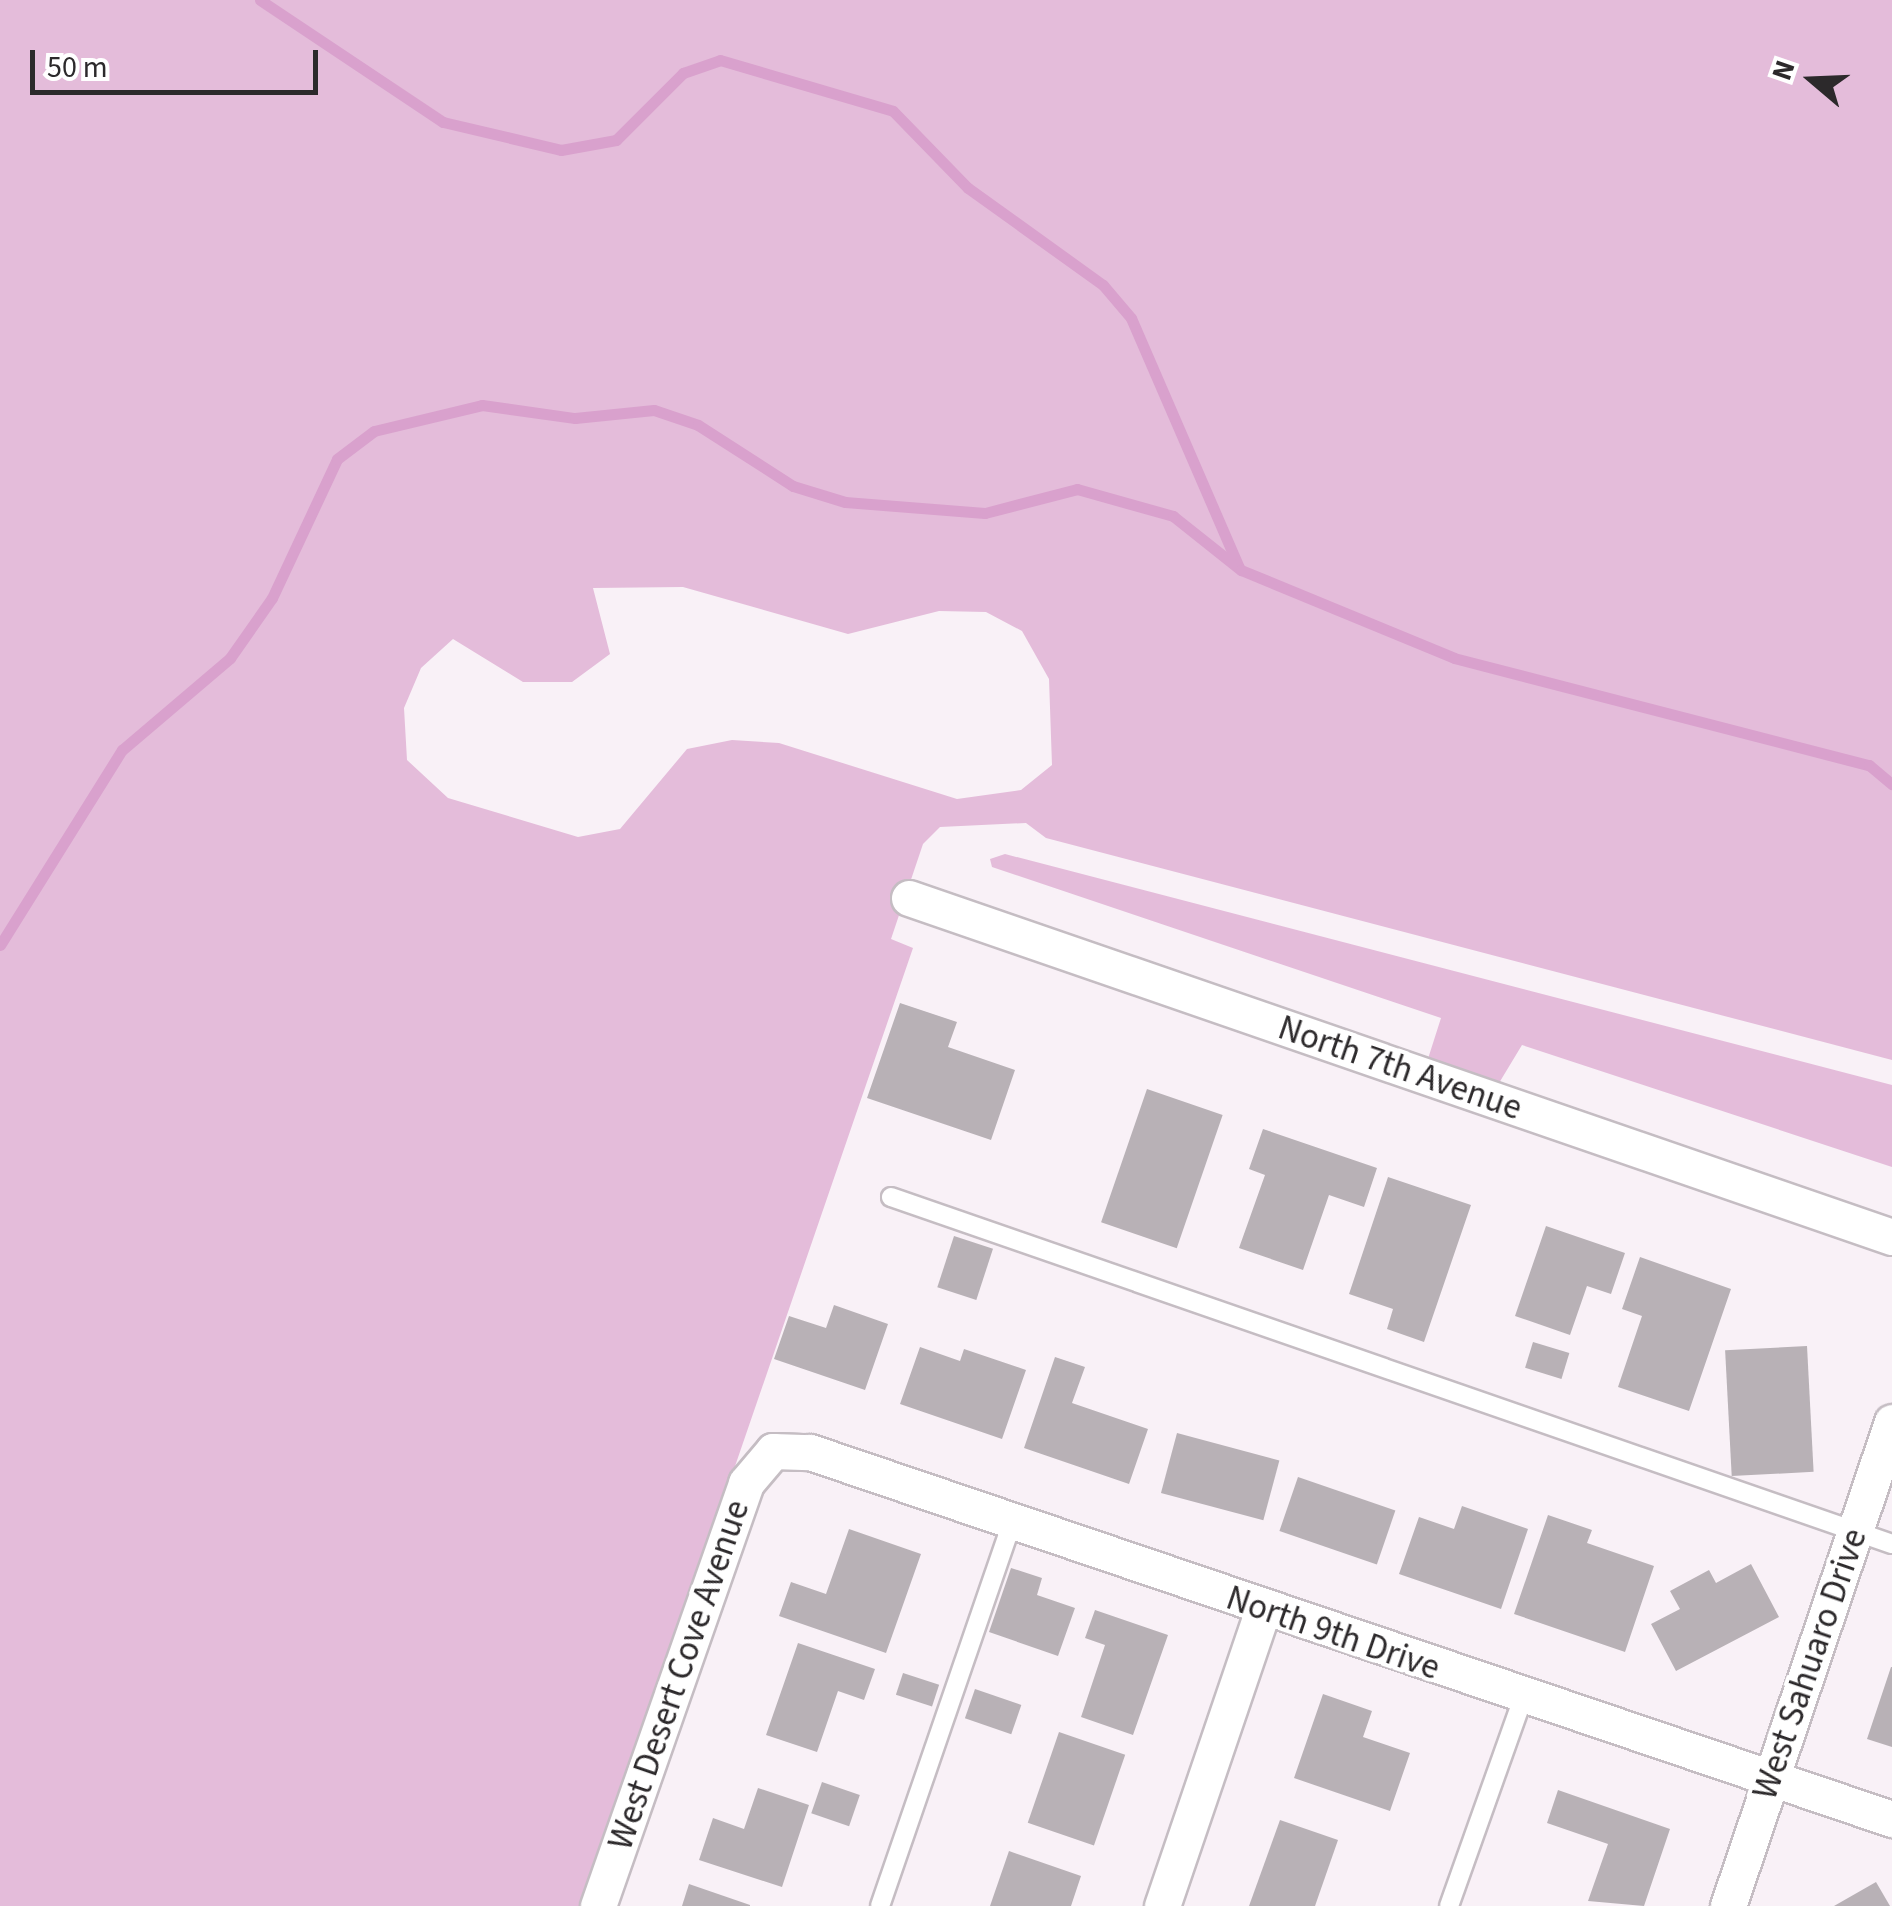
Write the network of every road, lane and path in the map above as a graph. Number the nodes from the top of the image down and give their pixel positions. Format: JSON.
{"nodes":[{"id":1,"x":909,"y":898,"type":"dead end"},
{"id":2,"x":891,"y":1197,"type":"dead end"},
{"id":3,"x":1892,"y":1237,"type":"edge"},
{"id":4,"x":1892,"y":1422,"type":"edge"},
{"id":5,"x":773,"y":1451,"type":"joint"},
{"id":6,"x":1012,"y":1522,"type":"junction"},
{"id":7,"x":1855,"y":1529,"type":"junction"},
{"id":8,"x":1892,"y":1544,"type":"edge"},
{"id":9,"x":1263,"y":1609,"type":"junction"},
{"id":10,"x":1522,"y":1698,"type":"junction"},
{"id":11,"x":1770,"y":1783,"type":"junction"},
{"id":12,"x":1892,"y":1819,"type":"edge"},
{"id":13,"x":598,"y":1906,"type":"edge"},
{"id":14,"x":880,"y":1906,"type":"edge"},
{"id":15,"x":1162,"y":1906,"type":"edge"},
{"id":16,"x":1449,"y":1906,"type":"edge"},
{"id":17,"x":1728,"y":1906,"type":"edge"}],
"edges":[{"from":1,"to":3,"type":"street","name":"North 7th Avenue"},
{"from":2,"to":7,"type":"lane"},
{"from":4,"to":7,"type":"street","name":"West Sahuaro Drive"},
{"from":5,"to":6,"type":"street","name":"North 9th Drive"},
{"from":5,"to":13,"type":"street","name":"West Desert Cove Avenue"},
{"from":6,"to":9,"type":"street","name":"North 9th Drive"},
{"from":6,"to":14,"type":"lane"},
{"from":7,"to":8,"type":"lane"},
{"from":7,"to":11,"type":"street","name":"West Sahuaro Drive"},
{"from":9,"to":10,"type":"street","name":"North 9th Drive"},
{"from":9,"to":15,"type":"street"},
{"from":10,"to":11,"type":"street","name":"North 9th Drive"},
{"from":10,"to":16,"type":"lane"},
{"from":11,"to":12,"type":"street","name":"North 9th Drive"},
{"from":11,"to":17,"type":"street","name":"West Sahuaro Drive"}]}
